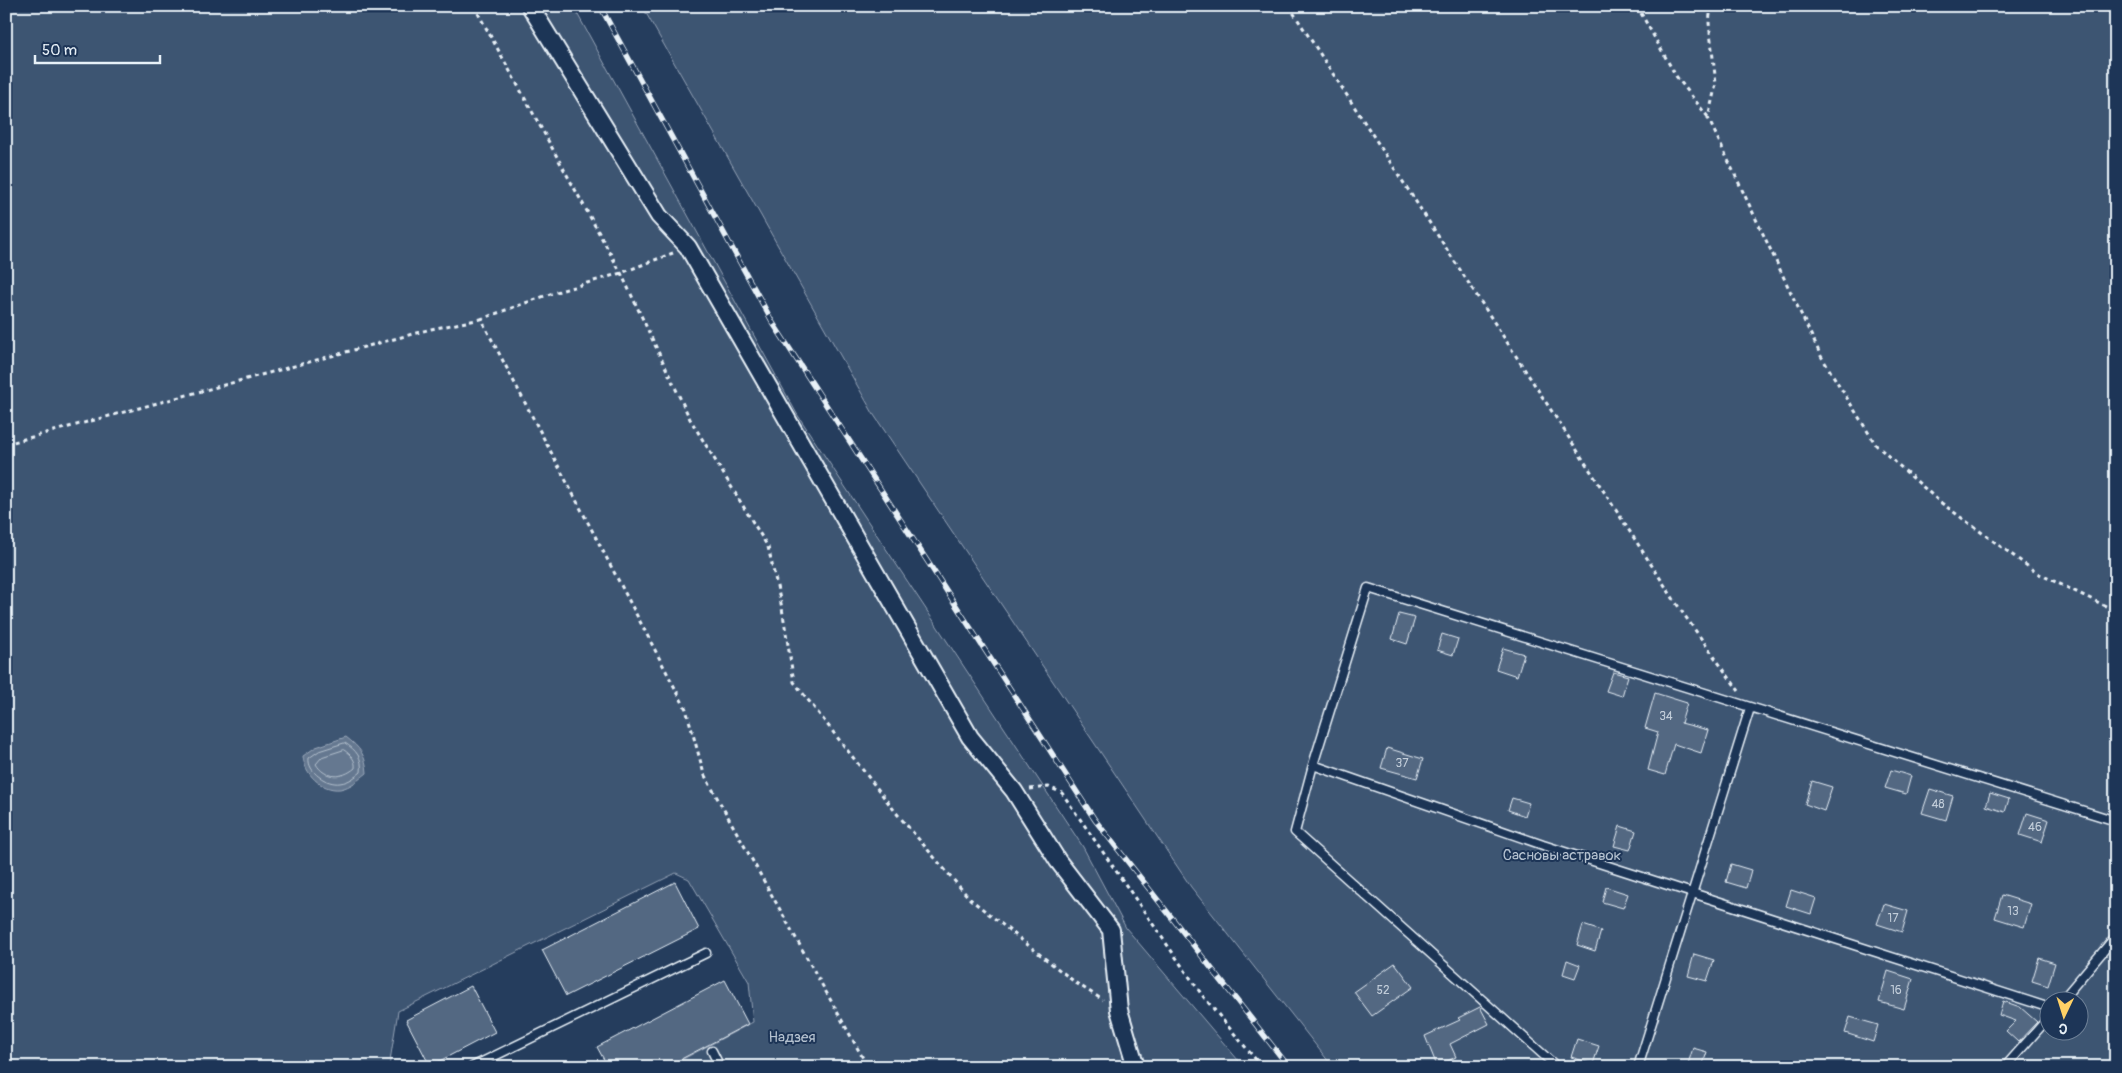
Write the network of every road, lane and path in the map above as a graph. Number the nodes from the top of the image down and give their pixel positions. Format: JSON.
{"nodes":[{"id":1,"x":474,"y":6,"type":"edge"},
{"id":2,"x":530,"y":6,"type":"edge"},
{"id":3,"x":1289,"y":6,"type":"edge"},
{"id":4,"x":1637,"y":6,"type":"edge"},
{"id":5,"x":1711,"y":6,"type":"edge"},
{"id":6,"x":1708,"y":118,"type":"junction"},
{"id":7,"x":688,"y":246,"type":"junction"},
{"id":8,"x":621,"y":274,"type":"junction"},
{"id":9,"x":481,"y":319,"type":"junction"},
{"id":10,"x":6,"y":444,"type":"edge"},
{"id":11,"x":2116,"y":611,"type":"edge"},
{"id":12,"x":1750,"y":708,"type":"junction"},
{"id":13,"x":1313,"y":765,"type":"junction"},
{"id":14,"x":1014,"y":791,"type":"junction"},
{"id":15,"x":2116,"y":820,"type":"edge"},
{"id":16,"x":1694,"y":893,"type":"junction"},
{"id":17,"x":2116,"y":936,"type":"edge"},
{"id":18,"x":706,"y":952,"type":"dead end"},
{"id":19,"x":2070,"y":990,"type":"edge"},
{"id":20,"x":2040,"y":1005,"type":"edge"},
{"id":21,"x":1119,"y":1010,"type":"junction"},
{"id":22,"x":2040,"y":1027,"type":"edge"},
{"id":23,"x":712,"y":1050,"type":"dead end"},
{"id":24,"x":1639,"y":1066,"type":"edge"},
{"id":25,"x":472,"y":1067,"type":"edge"},
{"id":26,"x":720,"y":1067,"type":"edge"},
{"id":27,"x":868,"y":1067,"type":"edge"},
{"id":28,"x":1136,"y":1067,"type":"edge"},
{"id":29,"x":1262,"y":1067,"type":"edge"},
{"id":30,"x":1557,"y":1067,"type":"edge"},
{"id":31,"x":2005,"y":1067,"type":"edge"}],
"edges":[{"from":1,"to":8,"type":"path"},
{"from":2,"to":7,"type":"street"},
{"from":3,"to":12,"type":"path"},
{"from":4,"to":6,"type":"path"},
{"from":5,"to":6,"type":"path"},
{"from":6,"to":11,"type":"path"},
{"from":7,"to":8,"type":"path"},
{"from":7,"to":14,"type":"street"},
{"from":8,"to":9,"type":"path"},
{"from":8,"to":21,"type":"path"},
{"from":9,"to":10,"type":"path"},
{"from":9,"to":27,"type":"path"},
{"from":12,"to":13,"type":"lane"},
{"from":12,"to":15,"type":"lane"},
{"from":12,"to":16,"type":"lane"},
{"from":13,"to":16,"type":"lane"},
{"from":13,"to":30,"type":"lane"},
{"from":14,"to":21,"type":"street"},
{"from":14,"to":29,"type":"path"},
{"from":16,"to":20,"type":"lane"},
{"from":16,"to":24,"type":"lane"},
{"from":17,"to":19,"type":"lane"},
{"from":18,"to":25,"type":"lane"},
{"from":21,"to":28,"type":"street"},
{"from":22,"to":31,"type":"lane"},
{"from":23,"to":26,"type":"lane"}]}
